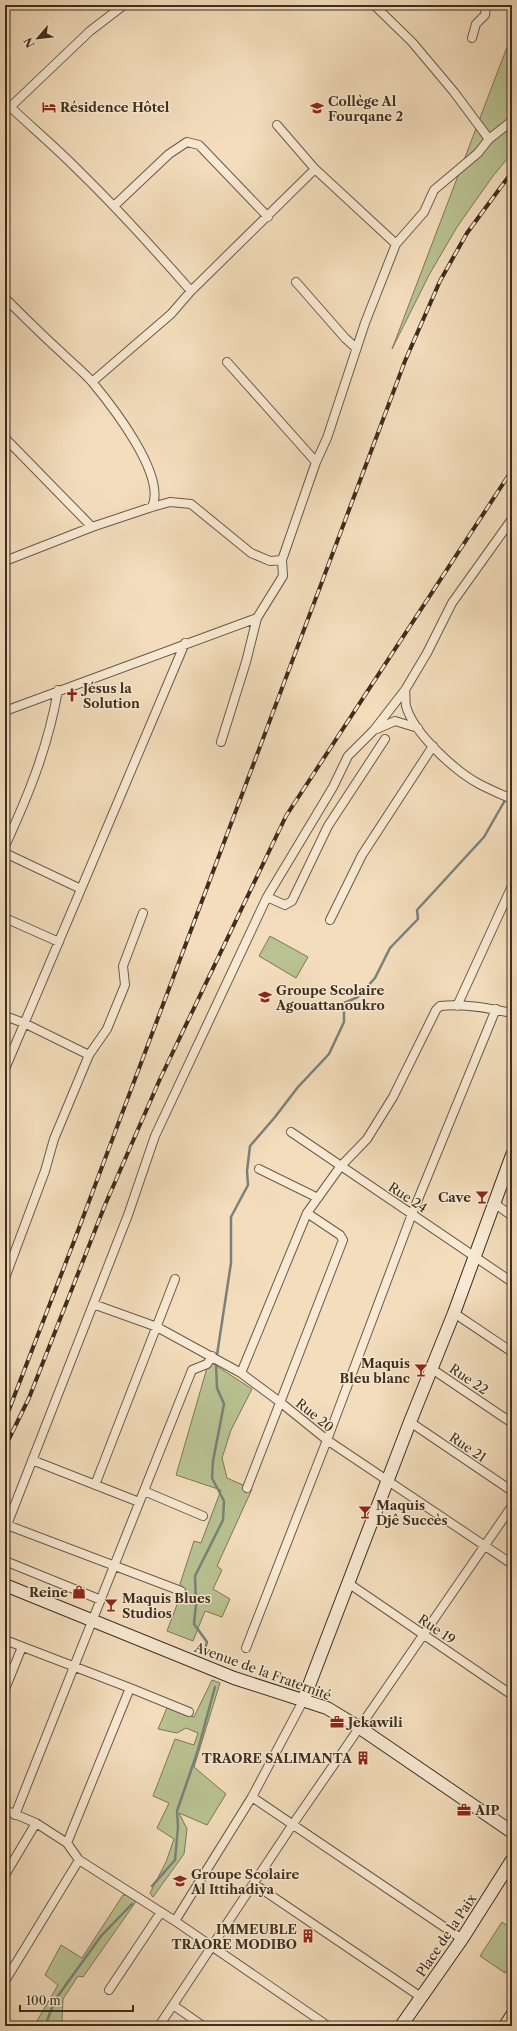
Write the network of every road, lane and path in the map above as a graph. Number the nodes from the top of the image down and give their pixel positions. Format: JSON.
{"nodes":[{"id":1,"x":124,"y":5,"type":"edge"},
{"id":2,"x":374,"y":5,"type":"edge"},
{"id":3,"x":486,"y":5,"type":"edge"},
{"id":4,"x":472,"y":38,"type":"dead end"},
{"id":5,"x":7,"y":107,"type":"edge"},
{"id":6,"x":512,"y":120,"type":"edge"},
{"id":7,"x":277,"y":125,"type":"dead end"},
{"id":8,"x":489,"y":139,"type":"junction"},
{"id":9,"x":315,"y":169,"type":"junction"},
{"id":10,"x":114,"y":206,"type":"junction"},
{"id":11,"x":268,"y":217,"type":"junction"},
{"id":12,"x":396,"y":244,"type":"junction"},
{"id":13,"x":296,"y":282,"type":"dead end"},
{"id":14,"x":191,"y":291,"type":"junction"},
{"id":15,"x":5,"y":298,"type":"edge"},
{"id":16,"x":356,"y":348,"type":"junction"},
{"id":17,"x":227,"y":362,"type":"dead end"},
{"id":18,"x":92,"y":382,"type":"junction"},
{"id":19,"x":5,"y":438,"type":"edge"},
{"id":20,"x":316,"y":462,"type":"junction"},
{"id":21,"x":152,"y":506,"type":"junction"},
{"id":22,"x":512,"y":519,"type":"edge"},
{"id":23,"x":92,"y":527,"type":"junction"},
{"id":24,"x":282,"y":560,"type":"junction"},
{"id":25,"x":5,"y":561,"type":"edge"},
{"id":26,"x":257,"y":618,"type":"junction"},
{"id":27,"x":186,"y":643,"type":"junction"},
{"id":28,"x":58,"y":690,"type":"junction"},
{"id":29,"x":405,"y":690,"type":"junction"},
{"id":30,"x":5,"y":711,"type":"edge"},
{"id":31,"x":419,"y":729,"type":"junction"},
{"id":32,"x":374,"y":730,"type":"junction"},
{"id":33,"x":386,"y":739,"type":"dead end"},
{"id":34,"x":221,"y":742,"type":"dead end"},
{"id":35,"x":433,"y":746,"type":"junction"},
{"id":36,"x":512,"y":799,"type":"edge"},
{"id":37,"x":5,"y":846,"type":"edge"},
{"id":38,"x":5,"y":853,"type":"edge"},
{"id":39,"x":512,"y":886,"type":"edge"},
{"id":40,"x":82,"y":890,"type":"junction"},
{"id":41,"x":267,"y":897,"type":"junction"},
{"id":42,"x":142,"y":913,"type":"dead end"},
{"id":43,"x":5,"y":918,"type":"edge"},
{"id":44,"x":330,"y":920,"type":"dead end"},
{"id":45,"x":59,"y":942,"type":"junction"},
{"id":46,"x":457,"y":1006,"type":"junction"},
{"id":47,"x":496,"y":1009,"type":"junction"},
{"id":48,"x":512,"y":1013,"type":"edge"},
{"id":49,"x":5,"y":1016,"type":"edge"},
{"id":50,"x":24,"y":1023,"type":"junction"},
{"id":51,"x":89,"y":1055,"type":"junction"},
{"id":52,"x":5,"y":1069,"type":"edge"},
{"id":53,"x":291,"y":1132,"type":"dead end"},
{"id":54,"x":512,"y":1155,"type":"edge"},
{"id":55,"x":340,"y":1167,"type":"junction"},
{"id":56,"x":259,"y":1169,"type":"dead end"},
{"id":57,"x":318,"y":1198,"type":"junction"},
{"id":58,"x":494,"y":1203,"type":"junction"},
{"id":59,"x":307,"y":1213,"type":"junction"},
{"id":60,"x":412,"y":1214,"type":"junction"},
{"id":61,"x":512,"y":1216,"type":"edge"},
{"id":62,"x":476,"y":1256,"type":"junction"},
{"id":63,"x":5,"y":1278,"type":"edge"},
{"id":64,"x":175,"y":1279,"type":"dead end"},
{"id":65,"x":512,"y":1282,"type":"edge"},
{"id":66,"x":93,"y":1304,"type":"junction"},
{"id":67,"x":454,"y":1313,"type":"junction"},
{"id":68,"x":157,"y":1327,"type":"junction"},
{"id":69,"x":512,"y":1352,"type":"edge"},
{"id":70,"x":212,"y":1356,"type":"junction"},
{"id":71,"x":432,"y":1369,"type":"junction"},
{"id":72,"x":241,"y":1373,"type":"junction"},
{"id":73,"x":280,"y":1402,"type":"junction"},
{"id":74,"x":410,"y":1422,"type":"junction"},
{"id":75,"x":512,"y":1423,"type":"edge"},
{"id":76,"x":327,"y":1440,"type":"junction"},
{"id":77,"x":32,"y":1460,"type":"junction"},
{"id":78,"x":388,"y":1480,"type":"junction"},
{"id":79,"x":95,"y":1485,"type":"junction"},
{"id":80,"x":247,"y":1488,"type":"dead end"},
{"id":81,"x":144,"y":1490,"type":"junction"},
{"id":82,"x":512,"y":1491,"type":"edge"},
{"id":83,"x":139,"y":1502,"type":"junction"},
{"id":84,"x":512,"y":1506,"type":"edge"},
{"id":85,"x":203,"y":1516,"type":"dead end"},
{"id":86,"x":6,"y":1528,"type":"edge"},
{"id":87,"x":485,"y":1546,"type":"junction"},
{"id":88,"x":5,"y":1561,"type":"edge"},
{"id":89,"x":512,"y":1564,"type":"edge"},
{"id":90,"x":114,"y":1566,"type":"junction"},
{"id":91,"x":348,"y":1583,"type":"junction"},
{"id":92,"x":5,"y":1585,"type":"edge"},
{"id":93,"x":181,"y":1591,"type":"dead end"},
{"id":94,"x":101,"y":1600,"type":"junction"},
{"id":95,"x":93,"y":1621,"type":"junction"},
{"id":96,"x":424,"y":1635,"type":"junction"},
{"id":97,"x":5,"y":1640,"type":"edge"},
{"id":98,"x":22,"y":1646,"type":"junction"},
{"id":99,"x":246,"y":1648,"type":"dead end"},
{"id":100,"x":75,"y":1667,"type":"junction"},
{"id":101,"x":130,"y":1688,"type":"junction"},
{"id":102,"x":5,"y":1689,"type":"edge"},
{"id":103,"x":512,"y":1695,"type":"edge"},
{"id":104,"x":303,"y":1701,"type":"junction"},
{"id":105,"x":189,"y":1712,"type":"dead end"},
{"id":106,"x":360,"y":1728,"type":"junction"},
{"id":107,"x":252,"y":1796,"type":"junction"},
{"id":108,"x":5,"y":1810,"type":"edge"},
{"id":109,"x":15,"y":1814,"type":"junction"},
{"id":110,"x":36,"y":1823,"type":"junction"},
{"id":111,"x":293,"y":1824,"type":"junction"},
{"id":112,"x":512,"y":1832,"type":"edge"},
{"id":113,"x":67,"y":1843,"type":"junction"},
{"id":114,"x":79,"y":1860,"type":"junction"},
{"id":115,"x":512,"y":1860,"type":"edge"},
{"id":116,"x":5,"y":1875,"type":"edge"},
{"id":117,"x":254,"y":1884,"type":"junction"},
{"id":118,"x":161,"y":1912,"type":"junction"},
{"id":119,"x":175,"y":1921,"type":"junction"},
{"id":120,"x":462,"y":1939,"type":"junction"},
{"id":121,"x":212,"y":1947,"type":"junction"},
{"id":122,"x":5,"y":1981,"type":"edge"},
{"id":123,"x":109,"y":1990,"type":"dead end"},
{"id":124,"x":421,"y":1997,"type":"junction"},
{"id":125,"x":173,"y":2005,"type":"junction"},
{"id":126,"x":512,"y":2015,"type":"edge"},
{"id":127,"x":159,"y":2026,"type":"edge"},
{"id":128,"x":204,"y":2026,"type":"edge"},
{"id":129,"x":328,"y":2026,"type":"edge"},
{"id":130,"x":402,"y":2026,"type":"edge"},
{"id":131,"x":505,"y":2026,"type":"edge"}],
"edges":[{"from":1,"to":5,"type":"street"},
{"from":2,"to":8,"type":"street"},
{"from":3,"to":4,"type":"street"},
{"from":5,"to":10,"type":"street"},
{"from":6,"to":8,"type":"street"},
{"from":7,"to":9,"type":"street"},
{"from":8,"to":12,"type":"street"},
{"from":9,"to":11,"type":"street"},
{"from":9,"to":12,"type":"street"},
{"from":10,"to":11,"type":"street"},
{"from":10,"to":14,"type":"street"},
{"from":11,"to":14,"type":"street"},
{"from":12,"to":16,"type":"street"},
{"from":13,"to":16,"type":"street"},
{"from":14,"to":18,"type":"street"},
{"from":15,"to":18,"type":"street"},
{"from":16,"to":20,"type":"street"},
{"from":17,"to":20,"type":"street"},
{"from":18,"to":21,"type":"street"},
{"from":19,"to":23,"type":"street"},
{"from":20,"to":24,"type":"street"},
{"from":21,"to":23,"type":"street"},
{"from":21,"to":24,"type":"street"},
{"from":22,"to":29,"type":"street"},
{"from":23,"to":25,"type":"street"},
{"from":24,"to":26,"type":"street"},
{"from":26,"to":27,"type":"street"},
{"from":26,"to":34,"type":"street"},
{"from":27,"to":28,"type":"street"},
{"from":27,"to":40,"type":"street"},
{"from":28,"to":30,"type":"street"},
{"from":28,"to":37,"type":"street"},
{"from":29,"to":31,"type":"street"},
{"from":29,"to":32,"type":"street"},
{"from":31,"to":32,"type":"street"},
{"from":31,"to":35,"type":"street"},
{"from":32,"to":41,"type":"street"},
{"from":33,"to":41,"type":"street"},
{"from":35,"to":36,"type":"street"},
{"from":35,"to":44,"type":"street"},
{"from":38,"to":40,"type":"street"},
{"from":39,"to":46,"type":"street"},
{"from":40,"to":45,"type":"street"},
{"from":41,"to":66,"type":"street"},
{"from":42,"to":51,"type":"street"},
{"from":43,"to":45,"type":"street"},
{"from":45,"to":50,"type":"street"},
{"from":46,"to":47,"type":"street"},
{"from":46,"to":55,"type":"street"},
{"from":47,"to":48,"type":"street"},
{"from":47,"to":60,"type":"street"},
{"from":49,"to":50,"type":"street"},
{"from":50,"to":51,"type":"street"},
{"from":50,"to":52,"type":"street"},
{"from":51,"to":63,"type":"street"},
{"from":53,"to":55,"type":"street","name":"Rue 24"},
{"from":54,"to":58,"type":"main road"},
{"from":55,"to":57,"type":"street"},
{"from":55,"to":60,"type":"street","name":"Rue 24"},
{"from":56,"to":57,"type":"street"},
{"from":57,"to":59,"type":"street"},
{"from":58,"to":61,"type":"street"},
{"from":58,"to":62,"type":"main road"},
{"from":59,"to":72,"type":"street"},
{"from":59,"to":73,"type":"street"},
{"from":60,"to":62,"type":"street","name":"Rue 24"},
{"from":60,"to":76,"type":"street"},
{"from":62,"to":65,"type":"street","name":"Rue 24"},
{"from":62,"to":67,"type":"main road"},
{"from":64,"to":68,"type":"street"},
{"from":66,"to":68,"type":"street","name":"Rue 20"},
{"from":66,"to":77,"type":"street"},
{"from":67,"to":69,"type":"street"},
{"from":67,"to":71,"type":"main road"},
{"from":68,"to":70,"type":"street","name":"Rue 20"},
{"from":68,"to":79,"type":"street"},
{"from":70,"to":72,"type":"street","name":"Rue 20"},
{"from":70,"to":81,"type":"street"},
{"from":71,"to":74,"type":"main road"},
{"from":71,"to":75,"type":"street","name":"Rue 22"},
{"from":72,"to":73,"type":"street","name":"Rue 20"},
{"from":73,"to":76,"type":"street","name":"Rue 20"},
{"from":73,"to":80,"type":"street"},
{"from":74,"to":78,"type":"main road"},
{"from":74,"to":82,"type":"street","name":"Rue 21"},
{"from":76,"to":78,"type":"street","name":"Rue 20"},
{"from":76,"to":99,"type":"street"},
{"from":77,"to":79,"type":"street"},
{"from":77,"to":86,"type":"street"},
{"from":78,"to":87,"type":"street","name":"Rue 20"},
{"from":78,"to":91,"type":"main road"},
{"from":79,"to":83,"type":"street"},
{"from":81,"to":83,"type":"street"},
{"from":81,"to":85,"type":"street"},
{"from":83,"to":90,"type":"street"},
{"from":84,"to":87,"type":"street"},
{"from":86,"to":90,"type":"street"},
{"from":87,"to":89,"type":"street","name":"Rue 20"},
{"from":87,"to":96,"type":"street"},
{"from":88,"to":94,"type":"street"},
{"from":90,"to":93,"type":"street"},
{"from":90,"to":94,"type":"street"},
{"from":91,"to":96,"type":"street","name":"Rue 19"},
{"from":91,"to":104,"type":"main road"},
{"from":92,"to":95,"type":"main road","name":"Avenue de la Fraternité"},
{"from":94,"to":95,"type":"street"},
{"from":95,"to":100,"type":"street"},
{"from":95,"to":104,"type":"main road","name":"Avenue de la Fraternité"},
{"from":96,"to":103,"type":"street","name":"Rue 19"},
{"from":96,"to":106,"type":"street"},
{"from":97,"to":98,"type":"street"},
{"from":98,"to":100,"type":"street"},
{"from":98,"to":102,"type":"street"},
{"from":100,"to":101,"type":"street"},
{"from":100,"to":109,"type":"street"},
{"from":101,"to":105,"type":"street"},
{"from":101,"to":113,"type":"street"},
{"from":104,"to":106,"type":"main road","name":"Avenue de la Fraternité"},
{"from":104,"to":107,"type":"street"},
{"from":106,"to":111,"type":"street"},
{"from":106,"to":112,"type":"main road","name":"Avenue de la Fraternité"},
{"from":107,"to":111,"type":"street"},
{"from":107,"to":119,"type":"street"},
{"from":108,"to":109,"type":"street"},
{"from":109,"to":110,"type":"street"},
{"from":110,"to":113,"type":"street"},
{"from":110,"to":116,"type":"street"},
{"from":111,"to":117,"type":"street"},
{"from":111,"to":120,"type":"street"},
{"from":113,"to":114,"type":"street"},
{"from":114,"to":118,"type":"street"},
{"from":114,"to":122,"type":"street"},
{"from":115,"to":120,"type":"main road","name":"Place de la Paix"},
{"from":117,"to":121,"type":"street"},
{"from":117,"to":124,"type":"street"},
{"from":118,"to":119,"type":"street"},
{"from":118,"to":123,"type":"street"},
{"from":119,"to":121,"type":"street"},
{"from":120,"to":124,"type":"main road","name":"Place de la Paix"},
{"from":121,"to":125,"type":"street"},
{"from":121,"to":129,"type":"street"},
{"from":124,"to":130,"type":"main road","name":"Place de la Paix"},
{"from":125,"to":127,"type":"street"},
{"from":125,"to":128,"type":"street"},
{"from":126,"to":131,"type":"main road"}]}
